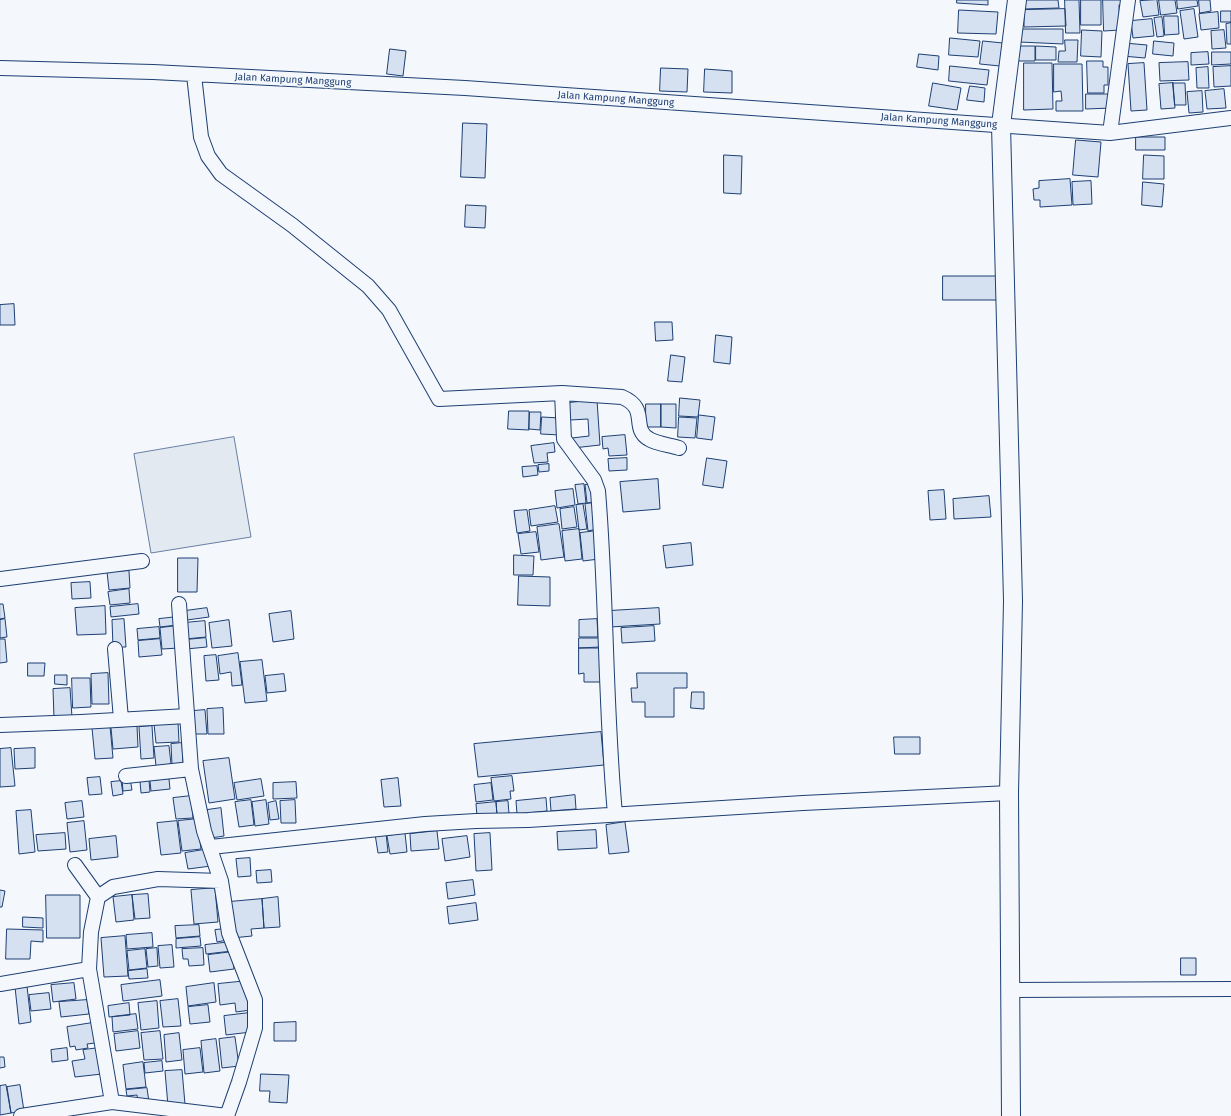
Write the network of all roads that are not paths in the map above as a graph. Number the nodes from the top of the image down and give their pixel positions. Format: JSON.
{"nodes":[{"id":1,"x":1017,"y":0,"type":"edge"},
{"id":2,"x":1128,"y":0,"type":"edge"},
{"id":3,"x":0,"y":68,"type":"edge"},
{"id":4,"x":194,"y":75,"type":"junction"},
{"id":5,"x":1231,"y":118,"type":"edge"},
{"id":6,"x":1001,"y":125,"type":"junction"},
{"id":7,"x":1110,"y":133,"type":"junction"},
{"id":8,"x":562,"y":393,"type":"junction"},
{"id":9,"x":679,"y":448,"type":"dead end"},
{"id":10,"x":142,"y":561,"type":"dead end"},
{"id":11,"x":0,"y":579,"type":"edge"},
{"id":12,"x":179,"y":604,"type":"dead end"},
{"id":13,"x":115,"y":649,"type":"dead end"},
{"id":14,"x":187,"y":716,"type":"junction"},
{"id":15,"x":121,"y":719,"type":"junction"},
{"id":16,"x":0,"y":725,"type":"edge"},
{"id":17,"x":190,"y":769,"type":"junction"},
{"id":18,"x":126,"y":776,"type":"dead end"},
{"id":19,"x":1009,"y":793,"type":"junction"},
{"id":20,"x":615,"y":814,"type":"junction"},
{"id":21,"x":211,"y":847,"type":"junction"},
{"id":22,"x":75,"y":865,"type":"dead end"},
{"id":23,"x":222,"y":881,"type":"junction"},
{"id":24,"x":98,"y":897,"type":"junction"},
{"id":25,"x":89,"y":969,"type":"junction"},
{"id":26,"x":0,"y":984,"type":"edge"},
{"id":27,"x":1010,"y":990,"type":"junction"},
{"id":28,"x":1231,"y":990,"type":"edge"},
{"id":29,"x":112,"y":1102,"type":"junction"},
{"id":30,"x":21,"y":1116,"type":"edge"},
{"id":31,"x":227,"y":1116,"type":"edge"},
{"id":32,"x":1011,"y":1116,"type":"edge"}],
"edges":[{"from":1,"to":6,"type":"street"},
{"from":2,"to":7,"type":"street"},
{"from":3,"to":4,"type":"street","name":"Jalan Kampung Manggung"},
{"from":4,"to":6,"type":"street","name":"Jalan Kampung Manggung"},
{"from":4,"to":8,"type":"street"},
{"from":5,"to":7,"type":"street","name":"Jalan Kampung Manggung"},
{"from":6,"to":7,"type":"street","name":"Jalan Kampung Manggung"},
{"from":6,"to":19,"type":"street"},
{"from":8,"to":9,"type":"street"},
{"from":8,"to":20,"type":"street"},
{"from":10,"to":11,"type":"street"},
{"from":12,"to":14,"type":"street"},
{"from":13,"to":15,"type":"street"},
{"from":14,"to":15,"type":"street"},
{"from":14,"to":17,"type":"street"},
{"from":15,"to":16,"type":"street"},
{"from":17,"to":18,"type":"street"},
{"from":17,"to":21,"type":"street"},
{"from":19,"to":20,"type":"street"},
{"from":19,"to":27,"type":"street"},
{"from":20,"to":21,"type":"street"},
{"from":21,"to":23,"type":"street"},
{"from":22,"to":24,"type":"street"},
{"from":23,"to":24,"type":"street"},
{"from":23,"to":31,"type":"street"},
{"from":24,"to":25,"type":"street"},
{"from":25,"to":26,"type":"street"},
{"from":25,"to":29,"type":"street"},
{"from":27,"to":28,"type":"street"},
{"from":27,"to":32,"type":"street"},
{"from":29,"to":30,"type":"street"},
{"from":29,"to":31,"type":"street"}]}
